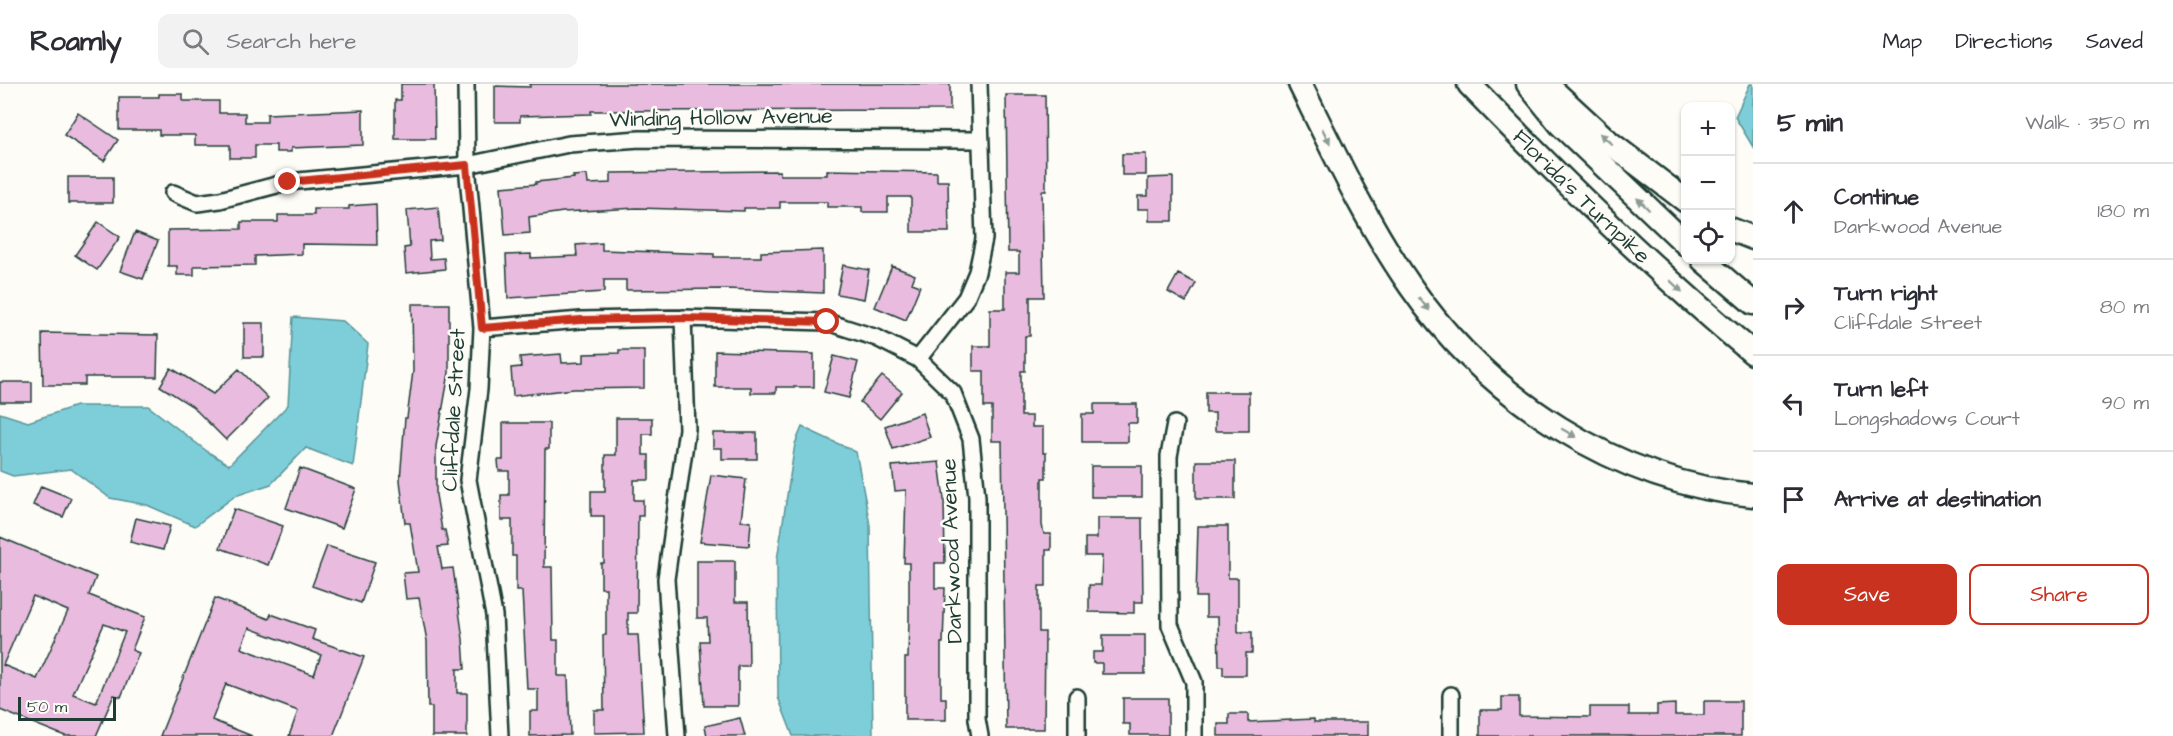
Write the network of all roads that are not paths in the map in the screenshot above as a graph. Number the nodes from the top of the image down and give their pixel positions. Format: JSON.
{"nodes":[{"id":1,"x":466,"y":84,"type":"edge"},
{"id":2,"x":979,"y":84,"type":"edge"},
{"id":3,"x":1300,"y":84,"type":"edge"},
{"id":4,"x":1469,"y":84,"type":"edge"},
{"id":5,"x":1528,"y":84,"type":"edge"},
{"id":6,"x":1546,"y":84,"type":"edge"},
{"id":7,"x":979,"y":140,"type":"junction"},
{"id":8,"x":467,"y":165,"type":"junction"},
{"id":9,"x":173,"y":193,"type":"dead end"},
{"id":10,"x":1681,"y":197,"type":"edge"},
{"id":11,"x":1735,"y":231,"type":"edge"},
{"id":12,"x":1753,"y":238,"type":"edge"},
{"id":13,"x":1681,"y":239,"type":"edge"},
{"id":14,"x":1708,"y":264,"type":"edge"},
{"id":15,"x":1753,"y":303,"type":"edge"},
{"id":16,"x":683,"y":318,"type":"junction"},
{"id":17,"x":482,"y":328,"type":"junction"},
{"id":18,"x":1753,"y":353,"type":"edge"},
{"id":19,"x":918,"y":359,"type":"junction"},
{"id":20,"x":1175,"y":424,"type":"dead end"},
{"id":21,"x":1753,"y":495,"type":"edge"},
{"id":22,"x":1451,"y":695,"type":"dead end"},
{"id":23,"x":1077,"y":697,"type":"dead end"},
{"id":24,"x":500,"y":736,"type":"edge"},
{"id":25,"x":677,"y":736,"type":"edge"},
{"id":26,"x":980,"y":736,"type":"edge"},
{"id":27,"x":1077,"y":736,"type":"edge"},
{"id":28,"x":1194,"y":736,"type":"edge"},
{"id":29,"x":1451,"y":736,"type":"edge"}],
"edges":[{"from":1,"to":8,"type":"street","name":"Cliffdale Street"},
{"from":2,"to":7,"type":"street"},
{"from":3,"to":21,"type":"highway","one_way":true},
{"from":4,"to":18,"type":"highway","name":"Florida's Turnpike","one_way":true},
{"from":13,"to":5,"type":"highway","name":"Florida's Turnpike","one_way":true},
{"from":10,"to":6,"type":"highway","one_way":true},
{"from":7,"to":8,"type":"street","name":"Winding Hollow Avenue"},
{"from":7,"to":19,"type":"street"},
{"from":8,"to":9,"type":"street","name":"Winding Hollow Avenue"},
{"from":8,"to":17,"type":"street","name":"Cliffdale Street"},
{"from":11,"to":12,"type":"highway"},
{"from":14,"to":15,"type":"highway"},
{"from":16,"to":17,"type":"street","name":"Darkwood Avenue"},
{"from":16,"to":19,"type":"street","name":"Darkwood Avenue"},
{"from":16,"to":25,"type":"street"},
{"from":17,"to":24,"type":"street","name":"Cliffdale Street"},
{"from":19,"to":26,"type":"street","name":"Darkwood Avenue"},
{"from":20,"to":28,"type":"street"},
{"from":22,"to":29,"type":"street"},
{"from":23,"to":27,"type":"street"}]}
